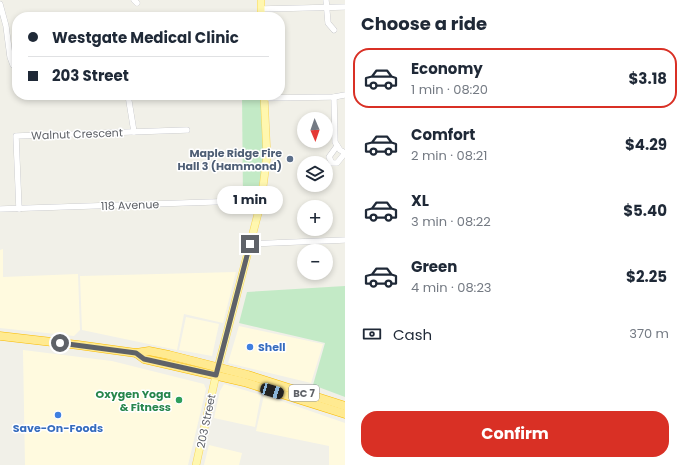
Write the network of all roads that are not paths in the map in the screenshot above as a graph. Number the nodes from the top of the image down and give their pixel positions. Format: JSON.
{"nodes":[{"id":1,"x":261,"y":0,"type":"edge"},
{"id":2,"x":326,"y":0,"type":"edge"},
{"id":3,"x":0,"y":4,"type":"edge"},
{"id":4,"x":345,"y":7,"type":"edge"},
{"id":5,"x":326,"y":8,"type":"junction"},
{"id":6,"x":261,"y":12,"type":"edge"},
{"id":7,"x":274,"y":12,"type":"edge"},
{"id":8,"x":334,"y":30,"type":"dead end"},
{"id":9,"x":12,"y":62,"type":"edge"},
{"id":10,"x":345,"y":95,"type":"edge"},
{"id":11,"x":285,"y":97,"type":"edge"},
{"id":12,"x":334,"y":97,"type":"junction"},
{"id":13,"x":129,"y":100,"type":"edge"},
{"id":14,"x":264,"y":100,"type":"edge"},
{"id":15,"x":187,"y":130,"type":"dead end"},
{"id":16,"x":134,"y":132,"type":"junction"},
{"id":17,"x":337,"y":146,"type":"junction"},
{"id":18,"x":345,"y":153,"type":"edge"},
{"id":19,"x":261,"y":202,"type":"junction"},
{"id":20,"x":0,"y":209,"type":"edge"},
{"id":21,"x":20,"y":209,"type":"junction"},
{"id":22,"x":345,"y":240,"type":"edge"},
{"id":23,"x":250,"y":244,"type":"junction"},
{"id":24,"x":0,"y":336,"type":"edge"},
{"id":25,"x":217,"y":371,"type":"junction"},
{"id":26,"x":345,"y":406,"type":"edge"},
{"id":27,"x":345,"y":414,"type":"edge"},
{"id":28,"x":196,"y":465,"type":"edge"}],
"edges":[{"from":1,"to":6,"type":"main road"},
{"from":2,"to":5,"type":"street"},
{"from":3,"to":9,"type":"street"},
{"from":4,"to":5,"type":"street"},
{"from":5,"to":7,"type":"street"},
{"from":5,"to":8,"type":"street"},
{"from":10,"to":12,"type":"street"},
{"from":11,"to":12,"type":"street"},
{"from":12,"to":17,"type":"street"},
{"from":13,"to":16,"type":"street"},
{"from":14,"to":19,"type":"main road","name":"203 Street"},
{"from":15,"to":16,"type":"street","name":"Walnut Crescent"},
{"from":16,"to":21,"type":"street","name":"Walnut Crescent"},
{"from":17,"to":18,"type":"street"},
{"from":17,"to":18,"type":"street"},
{"from":19,"to":21,"type":"street","name":"118 Avenue"},
{"from":19,"to":23,"type":"main road","name":"203 Street"},
{"from":20,"to":21,"type":"street","name":"118 Avenue"},
{"from":22,"to":23,"type":"street"},
{"from":23,"to":25,"type":"main road","name":"203 Street"},
{"from":24,"to":25,"type":"highway","number":"BC 7"},
{"from":25,"to":26,"type":"highway","number":"BC 7"},
{"from":25,"to":27,"type":"highway","number":"BC 7"},
{"from":25,"to":28,"type":"main road","name":"203 Street"}]}
